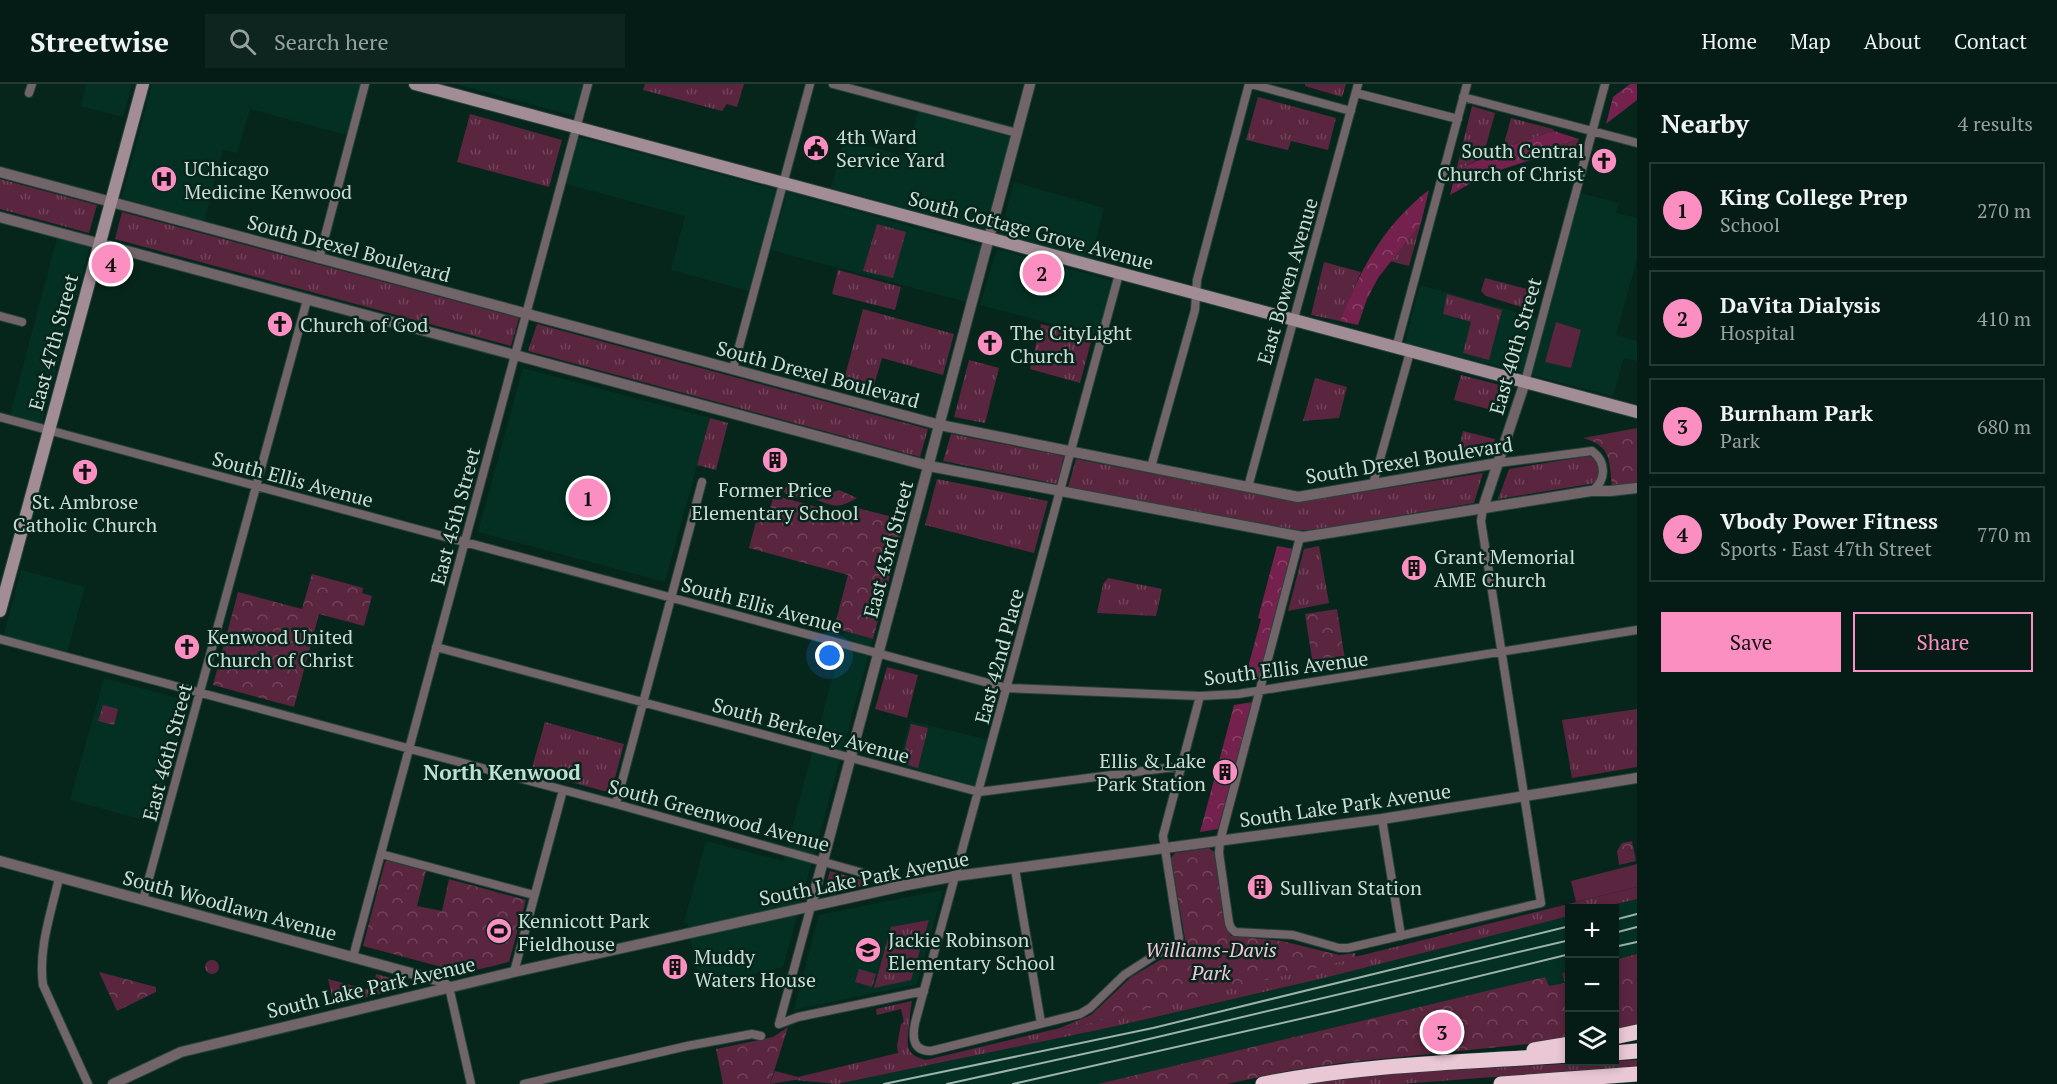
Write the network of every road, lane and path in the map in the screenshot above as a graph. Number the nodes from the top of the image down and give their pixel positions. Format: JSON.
{"nodes":[{"id":1,"x":143,"y":84,"type":"edge"},
{"id":2,"x":365,"y":84,"type":"edge"},
{"id":3,"x":415,"y":84,"type":"edge"},
{"id":4,"x":588,"y":84,"type":"edge"},
{"id":5,"x":810,"y":84,"type":"edge"},
{"id":6,"x":833,"y":84,"type":"edge"},
{"id":7,"x":1030,"y":84,"type":"edge"},
{"id":8,"x":1250,"y":84,"type":"edge"},
{"id":9,"x":1467,"y":84,"type":"edge"},
{"id":10,"x":1605,"y":84,"type":"edge"},
{"id":11,"x":1357,"y":89,"type":"edge"},
{"id":12,"x":1463,"y":97,"type":"junction"},
{"id":13,"x":1351,"y":111,"type":"junction"},
{"id":14,"x":1458,"y":118,"type":"junction"},
{"id":15,"x":576,"y":128,"type":"junction"},
{"id":16,"x":1593,"y":131,"type":"junction"},
{"id":17,"x":1017,"y":133,"type":"junction"},
{"id":18,"x":1637,"y":143,"type":"edge"},
{"id":19,"x":0,"y":172,"type":"edge"},
{"id":20,"x":783,"y":184,"type":"junction"},
{"id":21,"x":112,"y":201,"type":"junction"},
{"id":22,"x":0,"y":217,"type":"edge"},
{"id":23,"x":989,"y":240,"type":"junction"},
{"id":24,"x":100,"y":243,"type":"junction"},
{"id":25,"x":319,"y":259,"type":"junction"},
{"id":26,"x":1119,"y":274,"type":"junction"},
{"id":27,"x":1196,"y":295,"type":"junction"},
{"id":28,"x":307,"y":300,"type":"junction"},
{"id":29,"x":526,"y":315,"type":"junction"},
{"id":30,"x":0,"y":316,"type":"edge"},
{"id":31,"x":1294,"y":321,"type":"junction"},
{"id":32,"x":22,"y":322,"type":"dead end"},
{"id":33,"x":1396,"y":348,"type":"junction"},
{"id":34,"x":1410,"y":352,"type":"junction"},
{"id":35,"x":515,"y":356,"type":"junction"},
{"id":36,"x":733,"y":369,"type":"junction"},
{"id":37,"x":1525,"y":382,"type":"junction"},
{"id":38,"x":1637,"y":412,"type":"edge"},
{"id":39,"x":0,"y":417,"type":"edge"},
{"id":40,"x":940,"y":425,"type":"junction"},
{"id":41,"x":49,"y":430,"type":"junction"},
{"id":42,"x":1071,"y":451,"type":"junction"},
{"id":43,"x":1498,"y":463,"type":"junction"},
{"id":44,"x":929,"y":466,"type":"junction"},
{"id":45,"x":1151,"y":467,"type":"junction"},
{"id":46,"x":702,"y":482,"type":"dead end"},
{"id":47,"x":1373,"y":484,"type":"junction"},
{"id":48,"x":257,"y":486,"type":"junction"},
{"id":49,"x":1248,"y":487,"type":"junction"},
{"id":50,"x":1637,"y":488,"type":"edge"},
{"id":51,"x":1591,"y":491,"type":"junction"},
{"id":52,"x":1060,"y":492,"type":"junction"},
{"id":53,"x":1484,"y":508,"type":"junction"},
{"id":54,"x":1300,"y":537,"type":"junction"},
{"id":55,"x":465,"y":542,"type":"junction"},
{"id":56,"x":671,"y":597,"type":"junction"},
{"id":57,"x":0,"y":611,"type":"edge"},
{"id":58,"x":1637,"y":630,"type":"edge"},
{"id":59,"x":0,"y":639,"type":"edge"},
{"id":60,"x":436,"y":647,"type":"junction"},
{"id":61,"x":1502,"y":652,"type":"junction"},
{"id":62,"x":879,"y":653,"type":"junction"},
{"id":63,"x":1007,"y":688,"type":"junction"},
{"id":64,"x":1260,"y":690,"type":"junction"},
{"id":65,"x":200,"y":693,"type":"junction"},
{"id":66,"x":1200,"y":696,"type":"junction"},
{"id":67,"x":643,"y":701,"type":"junction"},
{"id":68,"x":409,"y":750,"type":"junction"},
{"id":69,"x":851,"y":757,"type":"junction"},
{"id":70,"x":1182,"y":766,"type":"junction"},
{"id":71,"x":1637,"y":778,"type":"edge"},
{"id":72,"x":563,"y":790,"type":"junction"},
{"id":73,"x":979,"y":792,"type":"junction"},
{"id":74,"x":1524,"y":797,"type":"junction"},
{"id":75,"x":616,"y":804,"type":"junction"},
{"id":76,"x":1383,"y":819,"type":"junction"},
{"id":77,"x":1220,"y":841,"type":"junction"},
{"id":78,"x":1165,"y":848,"type":"junction"},
{"id":79,"x":381,"y":854,"type":"junction"},
{"id":80,"x":0,"y":861,"type":"edge"},
{"id":81,"x":823,"y":861,"type":"junction"},
{"id":82,"x":1015,"y":868,"type":"junction"},
{"id":83,"x":956,"y":876,"type":"junction"},
{"id":84,"x":60,"y":878,"type":"junction"},
{"id":85,"x":907,"y":885,"type":"junction"},
{"id":86,"x":534,"y":894,"type":"junction"},
{"id":87,"x":143,"y":900,"type":"junction"},
{"id":88,"x":811,"y":906,"type":"junction"},
{"id":89,"x":1401,"y":936,"type":"junction"},
{"id":90,"x":353,"y":957,"type":"junction"},
{"id":91,"x":514,"y":972,"type":"junction"},
{"id":92,"x":449,"y":987,"type":"junction"},
{"id":93,"x":924,"y":991,"type":"junction"},
{"id":94,"x":1041,"y":1023,"type":"junction"},
{"id":95,"x":1637,"y":1032,"type":"edge"},
{"id":96,"x":1619,"y":1035,"type":"edge"},
{"id":97,"x":761,"y":1036,"type":"dead end"},
{"id":98,"x":1565,"y":1045,"type":"edge"},
{"id":99,"x":1637,"y":1051,"type":"edge"},
{"id":100,"x":1619,"y":1053,"type":"edge"},
{"id":101,"x":1565,"y":1055,"type":"edge"},
{"id":102,"x":1520,"y":1058,"type":"junction"},
{"id":103,"x":1637,"y":1074,"type":"edge"},
{"id":104,"x":1526,"y":1083,"type":"edge"},
{"id":105,"x":88,"y":1084,"type":"edge"},
{"id":106,"x":113,"y":1084,"type":"edge"},
{"id":107,"x":471,"y":1084,"type":"edge"},
{"id":108,"x":524,"y":1084,"type":"edge"},
{"id":109,"x":1263,"y":1084,"type":"edge"},
{"id":110,"x":1501,"y":1084,"type":"edge"}],
"edges":[{"from":1,"to":21,"type":"main road","name":"East 47th Street"},
{"from":2,"to":25,"type":"street"},
{"from":3,"to":15,"type":"main road","name":"South Cottage Grove Avenue"},
{"from":4,"to":15,"type":"street","name":"East 45th Street"},
{"from":5,"to":20,"type":"street"},
{"from":6,"to":17,"type":"street"},
{"from":7,"to":17,"type":"street","name":"East 43rd Street"},
{"from":8,"to":13,"type":"street"},
{"from":8,"to":27,"type":"street"},
{"from":9,"to":12,"type":"street"},
{"from":10,"to":16,"type":"street","name":"East 40th Street"},
{"from":11,"to":13,"type":"street","name":"East Bowen Avenue"},
{"from":11,"to":14,"type":"street"},
{"from":12,"to":14,"type":"street"},
{"from":12,"to":16,"type":"street"},
{"from":13,"to":31,"type":"street","name":"East Bowen Avenue"},
{"from":14,"to":33,"type":"street"},
{"from":15,"to":20,"type":"main road","name":"South Cottage Grove Avenue"},
{"from":15,"to":29,"type":"street","name":"East 45th Street"},
{"from":16,"to":18,"type":"street"},
{"from":16,"to":37,"type":"street","name":"East 40th Street"},
{"from":17,"to":23,"type":"street","name":"East 43rd Street"},
{"from":19,"to":21,"type":"street","name":"South Drexel Boulevard"},
{"from":20,"to":23,"type":"main road","name":"South Cottage Grove Avenue"},
{"from":20,"to":36,"type":"street"},
{"from":21,"to":24,"type":"main road","name":"East 47th Street"},
{"from":21,"to":25,"type":"street","name":"South Drexel Boulevard"},
{"from":22,"to":24,"type":"street"},
{"from":23,"to":26,"type":"main road","name":"South Cottage Grove Avenue"},
{"from":23,"to":40,"type":"street","name":"East 43rd Street"},
{"from":24,"to":28,"type":"street"},
{"from":24,"to":41,"type":"main road","name":"East 47th Street"},
{"from":25,"to":29,"type":"street","name":"South Drexel Boulevard"},
{"from":26,"to":27,"type":"main road","name":"South Cottage Grove Avenue"},
{"from":26,"to":42,"type":"street","name":"East 42nd Place"},
{"from":27,"to":31,"type":"main road","name":"South Cottage Grove Avenue"},
{"from":27,"to":45,"type":"street"},
{"from":28,"to":35,"type":"street"},
{"from":28,"to":48,"type":"street","name":"East 46th Street"},
{"from":29,"to":35,"type":"street","name":"East 45th Street"},
{"from":29,"to":36,"type":"street","name":"South Drexel Boulevard"},
{"from":30,"to":32,"type":"street"},
{"from":31,"to":33,"type":"main road","name":"South Cottage Grove Avenue"},
{"from":31,"to":49,"type":"street","name":"East Bowen Avenue"},
{"from":33,"to":34,"type":"main road","name":"South Cottage Grove Avenue"},
{"from":34,"to":37,"type":"main road","name":"South Cottage Grove Avenue"},
{"from":34,"to":47,"type":"street"},
{"from":35,"to":44,"type":"street"},
{"from":35,"to":55,"type":"street","name":"East 45th Street"},
{"from":36,"to":40,"type":"street","name":"South Drexel Boulevard"},
{"from":37,"to":38,"type":"main road","name":"South Cottage Grove Avenue"},
{"from":37,"to":43,"type":"street","name":"East 40th Street"},
{"from":39,"to":41,"type":"street","name":"South Ellis Avenue"},
{"from":40,"to":42,"type":"street","name":"South Drexel Boulevard"},
{"from":40,"to":44,"type":"street","name":"East 43rd Street"},
{"from":41,"to":48,"type":"street","name":"South Ellis Avenue"},
{"from":41,"to":57,"type":"main road","name":"East 47th Street"},
{"from":42,"to":45,"type":"street","name":"South Drexel Boulevard"},
{"from":42,"to":52,"type":"street","name":"East 42nd Place"},
{"from":43,"to":47,"type":"street","name":"South Drexel Boulevard"},
{"from":43,"to":51,"type":"street","name":"South Drexel Boulevard"},
{"from":43,"to":53,"type":"street","name":"East 40th Street"},
{"from":44,"to":52,"type":"street"},
{"from":44,"to":62,"type":"street","name":"East 43rd Street"},
{"from":45,"to":49,"type":"street","name":"South Drexel Boulevard"},
{"from":46,"to":56,"type":"street"},
{"from":47,"to":49,"type":"street","name":"South Drexel Boulevard"},
{"from":48,"to":55,"type":"street","name":"South Ellis Avenue"},
{"from":48,"to":65,"type":"street","name":"East 46th Street"},
{"from":50,"to":51,"type":"street"},
{"from":51,"to":53,"type":"street"},
{"from":52,"to":54,"type":"street"},
{"from":52,"to":63,"type":"street","name":"East 42nd Place"},
{"from":53,"to":54,"type":"street"},
{"from":53,"to":61,"type":"street","name":"East 40th Street"},
{"from":54,"to":64,"type":"street"},
{"from":55,"to":56,"type":"street","name":"South Ellis Avenue"},
{"from":55,"to":60,"type":"street","name":"East 45th Street"},
{"from":56,"to":62,"type":"street","name":"South Ellis Avenue"},
{"from":56,"to":67,"type":"street"},
{"from":58,"to":61,"type":"street","name":"South Ellis Avenue"},
{"from":59,"to":65,"type":"street","name":"South Greenwood Avenue"},
{"from":60,"to":67,"type":"street","name":"South Berkeley Avenue"},
{"from":60,"to":68,"type":"street","name":"East 45th Street"},
{"from":61,"to":64,"type":"street","name":"South Ellis Avenue"},
{"from":61,"to":74,"type":"street","name":"East 40th Street"},
{"from":62,"to":63,"type":"street","name":"South Ellis Avenue"},
{"from":62,"to":69,"type":"street","name":"East 43rd Street"},
{"from":63,"to":66,"type":"street","name":"South Ellis Avenue"},
{"from":63,"to":73,"type":"street","name":"East 42nd Place"},
{"from":64,"to":66,"type":"street","name":"South Ellis Avenue"},
{"from":64,"to":77,"type":"street"},
{"from":65,"to":68,"type":"street","name":"South Greenwood Avenue"},
{"from":65,"to":87,"type":"street","name":"East 46th Street"},
{"from":66,"to":70,"type":"street"},
{"from":67,"to":69,"type":"street","name":"South Berkeley Avenue"},
{"from":67,"to":75,"type":"street"},
{"from":68,"to":72,"type":"street","name":"South Greenwood Avenue"},
{"from":68,"to":79,"type":"street","name":"East 45th Street"},
{"from":69,"to":73,"type":"street","name":"South Berkeley Avenue"},
{"from":69,"to":81,"type":"street","name":"East 43rd Street"},
{"from":70,"to":73,"type":"street","name":"South Berkeley Avenue"},
{"from":70,"to":78,"type":"street"},
{"from":71,"to":74,"type":"street","name":"South Lake Park Avenue"},
{"from":72,"to":75,"type":"street","name":"South Greenwood Avenue"},
{"from":72,"to":86,"type":"street"},
{"from":73,"to":83,"type":"street","name":"East 42nd Place"},
{"from":74,"to":76,"type":"street","name":"South Lake Park Avenue"},
{"from":74,"to":89,"type":"street","name":"East 40th Street"},
{"from":75,"to":81,"type":"street","name":"South Greenwood Avenue"},
{"from":76,"to":77,"type":"street","name":"South Lake Park Avenue"},
{"from":76,"to":89,"type":"street"},
{"from":77,"to":78,"type":"street","name":"South Lake Park Avenue"},
{"from":77,"to":89,"type":"street"},
{"from":78,"to":82,"type":"street","name":"South Lake Park Avenue"},
{"from":78,"to":94,"type":"street"},
{"from":79,"to":86,"type":"street"},
{"from":79,"to":90,"type":"street","name":"East 45th Street"},
{"from":80,"to":84,"type":"street","name":"South Woodlawn Avenue"},
{"from":81,"to":85,"type":"street","name":"South Greenwood Avenue"},
{"from":81,"to":88,"type":"street","name":"East 43rd Street"},
{"from":82,"to":83,"type":"street","name":"South Lake Park Avenue"},
{"from":82,"to":94,"type":"street"},
{"from":83,"to":85,"type":"street","name":"South Lake Park Avenue"},
{"from":83,"to":93,"type":"street","name":"East 42nd Place"},
{"from":84,"to":87,"type":"street","name":"South Woodlawn Avenue"},
{"from":84,"to":105,"type":"street"},
{"from":85,"to":88,"type":"street","name":"South Lake Park Avenue"},
{"from":86,"to":91,"type":"street"},
{"from":87,"to":90,"type":"street","name":"South Woodlawn Avenue"},
{"from":88,"to":91,"type":"street","name":"South Lake Park Avenue"},
{"from":88,"to":93,"type":"street","name":"East 43rd Street"},
{"from":90,"to":92,"type":"street","name":"South Woodlawn Avenue"},
{"from":91,"to":92,"type":"street","name":"South Lake Park Avenue"},
{"from":92,"to":106,"type":"street","name":"South Lake Park Avenue"},
{"from":92,"to":107,"type":"street"},
{"from":93,"to":94,"type":"street","name":"East 42nd Place"},
{"from":95,"to":96,"type":"highway"},
{"from":97,"to":108,"type":"street"},
{"from":98,"to":102,"type":"highway"},
{"from":99,"to":100,"type":"highway"},
{"from":101,"to":102,"type":"highway"},
{"from":102,"to":109,"type":"highway"},
{"from":103,"to":104,"type":"highway"},
{"from":104,"to":110,"type":"highway"}]}
